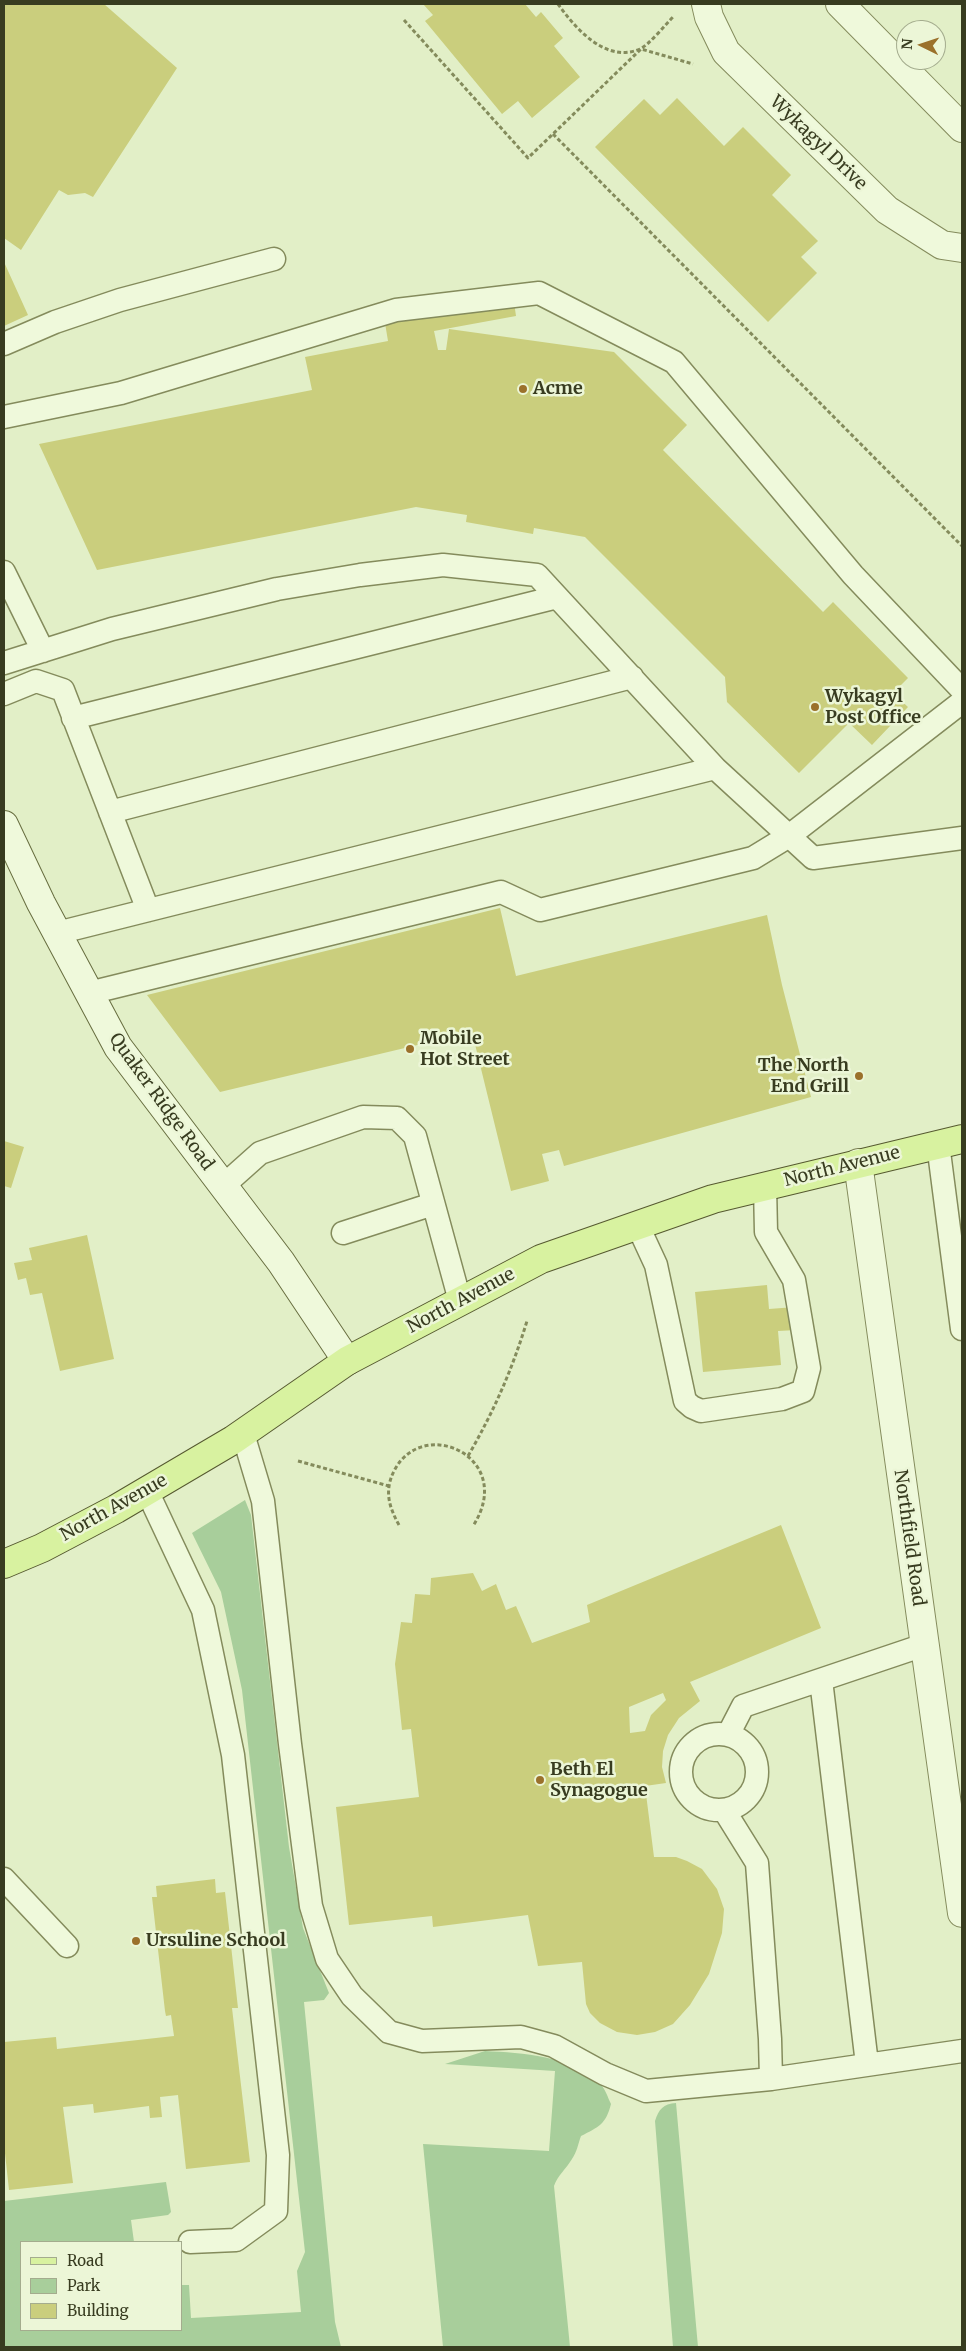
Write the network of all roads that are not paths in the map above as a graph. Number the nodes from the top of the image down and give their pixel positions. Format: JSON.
{"nodes":[{"id":1,"x":706,"y":4,"type":"edge"},
{"id":2,"x":840,"y":4,"type":"edge"},
{"id":3,"x":962,"y":128,"type":"edge"},
{"id":4,"x":962,"y":248,"type":"edge"},
{"id":5,"x":274,"y":259,"type":"dead end"},
{"id":6,"x":4,"y":344,"type":"edge"},
{"id":7,"x":4,"y":417,"type":"edge"},
{"id":8,"x":4,"y":572,"type":"edge"},
{"id":9,"x":557,"y":596,"type":"junction"},
{"id":10,"x":43,"y":651,"type":"junction"},
{"id":11,"x":4,"y":662,"type":"edge"},
{"id":12,"x":632,"y":677,"type":"junction"},
{"id":13,"x":962,"y":690,"type":"edge"},
{"id":14,"x":4,"y":694,"type":"edge"},
{"id":15,"x":962,"y":702,"type":"edge"},
{"id":16,"x":73,"y":718,"type":"junction"},
{"id":17,"x":715,"y":768,"type":"junction"},
{"id":18,"x":110,"y":812,"type":"junction"},
{"id":19,"x":4,"y":825,"type":"edge"},
{"id":20,"x":789,"y":836,"type":"junction"},
{"id":21,"x":962,"y":838,"type":"edge"},
{"id":22,"x":148,"y":910,"type":"junction"},
{"id":23,"x":57,"y":933,"type":"junction"},
{"id":24,"x":89,"y":993,"type":"junction"},
{"id":25,"x":950,"y":1142,"type":"edge"},
{"id":26,"x":858,"y":1163,"type":"junction"},
{"id":27,"x":223,"y":1186,"type":"junction"},
{"id":28,"x":765,"y":1186,"type":"junction"},
{"id":29,"x":433,"y":1204,"type":"junction"},
{"id":30,"x":638,"y":1224,"type":"junction"},
{"id":31,"x":343,"y":1233,"type":"dead end"},
{"id":32,"x":460,"y":1301,"type":"junction"},
{"id":33,"x":962,"y":1329,"type":"edge"},
{"id":34,"x":347,"y":1361,"type":"junction"},
{"id":35,"x":243,"y":1434,"type":"junction"},
{"id":36,"x":147,"y":1491,"type":"junction"},
{"id":37,"x":4,"y":1564,"type":"edge"},
{"id":38,"x":924,"y":1645,"type":"junction"},
{"id":39,"x":821,"y":1680,"type":"junction"},
{"id":40,"x":728,"y":1735,"type":"junction"},
{"id":41,"x":724,"y":1810,"type":"junction"},
{"id":42,"x":4,"y":1879,"type":"edge"},
{"id":43,"x":962,"y":1913,"type":"edge"},
{"id":44,"x":67,"y":1946,"type":"dead end"},
{"id":45,"x":962,"y":2051,"type":"edge"},
{"id":46,"x":868,"y":2064,"type":"junction"},
{"id":47,"x":771,"y":2078,"type":"junction"},
{"id":48,"x":190,"y":2242,"type":"dead end"}],
"edges":[{"from":1,"to":4,"type":"street","name":"Wykagyl Drive"},
{"from":2,"to":3,"type":"street"},
{"from":5,"to":6,"type":"lane"},
{"from":7,"to":13,"type":"lane"},
{"from":8,"to":10,"type":"lane"},
{"from":9,"to":10,"type":"lane"},
{"from":9,"to":12,"type":"lane"},
{"from":9,"to":16,"type":"lane"},
{"from":10,"to":11,"type":"lane"},
{"from":12,"to":17,"type":"lane"},
{"from":12,"to":18,"type":"lane"},
{"from":14,"to":16,"type":"lane"},
{"from":15,"to":20,"type":"lane"},
{"from":16,"to":18,"type":"lane"},
{"from":17,"to":20,"type":"lane"},
{"from":17,"to":22,"type":"lane"},
{"from":18,"to":22,"type":"lane"},
{"from":19,"to":23,"type":"street","name":"Quaker Ridge Road"},
{"from":20,"to":21,"type":"lane"},
{"from":20,"to":24,"type":"lane"},
{"from":22,"to":23,"type":"lane"},
{"from":23,"to":24,"type":"street","name":"Quaker Ridge Road"},
{"from":24,"to":27,"type":"street","name":"Quaker Ridge Road"},
{"from":25,"to":26,"type":"main road","name":"North Avenue"},
{"from":25,"to":33,"type":"lane"},
{"from":26,"to":28,"type":"main road","name":"North Avenue"},
{"from":26,"to":38,"type":"street","name":"Northfield Road"},
{"from":27,"to":29,"type":"lane"},
{"from":27,"to":34,"type":"street","name":"Quaker Ridge Road"},
{"from":28,"to":30,"type":"main road","name":"North Avenue"},
{"from":28,"to":30,"type":"lane"},
{"from":29,"to":31,"type":"lane"},
{"from":29,"to":32,"type":"lane"},
{"from":30,"to":32,"type":"main road","name":"North Avenue"},
{"from":32,"to":34,"type":"main road","name":"North Avenue"},
{"from":34,"to":35,"type":"main road","name":"North Avenue"},
{"from":35,"to":36,"type":"main road","name":"North Avenue"},
{"from":35,"to":47,"type":"lane"},
{"from":36,"to":37,"type":"main road","name":"North Avenue"},
{"from":36,"to":48,"type":"lane"},
{"from":38,"to":39,"type":"lane"},
{"from":38,"to":43,"type":"street","name":"Northfield Road"},
{"from":39,"to":40,"type":"lane"},
{"from":39,"to":46,"type":"lane"},
{"from":40,"to":41,"type":"lane"},
{"from":40,"to":41,"type":"lane"},
{"from":41,"to":47,"type":"lane"},
{"from":42,"to":44,"type":"lane"},
{"from":45,"to":46,"type":"lane"},
{"from":46,"to":47,"type":"lane"}]}
